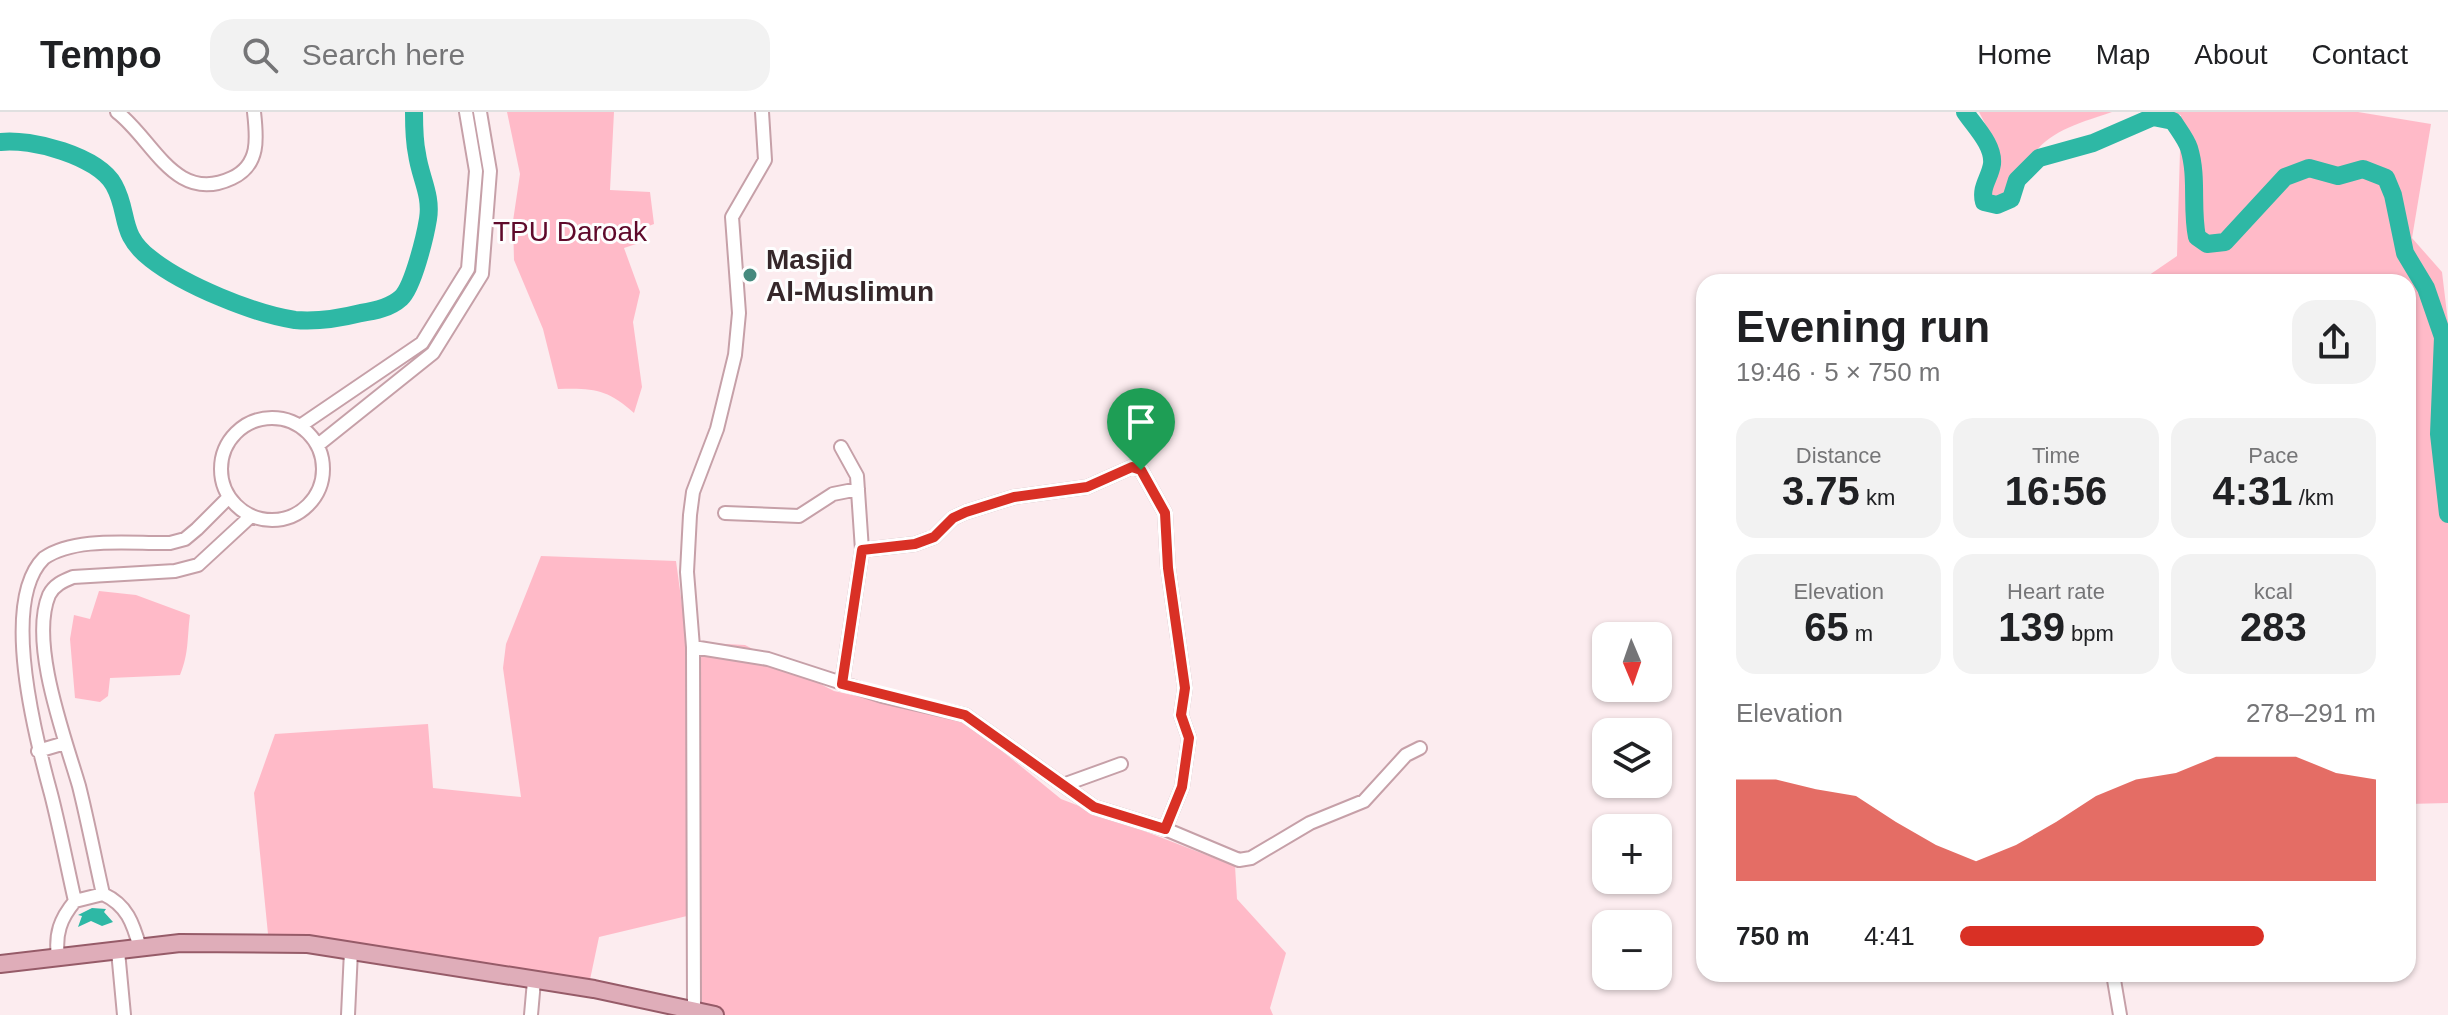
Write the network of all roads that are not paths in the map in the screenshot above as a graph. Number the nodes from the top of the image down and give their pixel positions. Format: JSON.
{"nodes":[{"id":1,"x":117,"y":112,"type":"edge"},
{"id":2,"x":254,"y":112,"type":"edge"},
{"id":3,"x":466,"y":112,"type":"edge"},
{"id":4,"x":480,"y":112,"type":"edge"},
{"id":5,"x":762,"y":112,"type":"edge"},
{"id":6,"x":300,"y":426,"type":"junction"},
{"id":7,"x":318,"y":445,"type":"junction"},
{"id":8,"x":841,"y":447,"type":"dead end"},
{"id":9,"x":858,"y":489,"type":"junction"},
{"id":10,"x":229,"y":497,"type":"junction"},
{"id":11,"x":725,"y":513,"type":"dead end"},
{"id":12,"x":251,"y":516,"type":"junction"},
{"id":13,"x":862,"y":550,"type":"junction"},
{"id":14,"x":693,"y":647,"type":"junction"},
{"id":15,"x":842,"y":684,"type":"junction"},
{"id":16,"x":65,"y":743,"type":"junction"},
{"id":17,"x":1420,"y":748,"type":"dead end"},
{"id":18,"x":38,"y":751,"type":"junction"},
{"id":19,"x":1121,"y":764,"type":"dead end"},
{"id":20,"x":1063,"y":785,"type":"junction"},
{"id":21,"x":1165,"y":829,"type":"junction"},
{"id":22,"x":103,"y":894,"type":"junction"},
{"id":23,"x":75,"y":901,"type":"junction"},
{"id":24,"x":140,"y":948,"type":"junction"},
{"id":25,"x":118,"y":951,"type":"junction"},
{"id":26,"x":351,"y":951,"type":"junction"},
{"id":27,"x":58,"y":957,"type":"junction"},
{"id":28,"x":0,"y":964,"type":"edge"},
{"id":29,"x":534,"y":981,"type":"junction"},
{"id":30,"x":2114,"y":982,"type":"edge"},
{"id":31,"x":694,"y":1009,"type":"junction"},
{"id":32,"x":124,"y":1015,"type":"edge"},
{"id":33,"x":348,"y":1015,"type":"edge"},
{"id":34,"x":531,"y":1015,"type":"edge"},
{"id":35,"x":715,"y":1015,"type":"edge"},
{"id":36,"x":2120,"y":1015,"type":"edge"}],
"edges":[{"from":1,"to":2,"type":"street"},
{"from":3,"to":6,"type":"street"},
{"from":4,"to":7,"type":"street"},
{"from":5,"to":14,"type":"street"},
{"from":6,"to":7,"type":"street"},
{"from":6,"to":10,"type":"street"},
{"from":7,"to":12,"type":"street"},
{"from":8,"to":9,"type":"street"},
{"from":9,"to":11,"type":"street"},
{"from":9,"to":13,"type":"street"},
{"from":10,"to":12,"type":"street"},
{"from":10,"to":18,"type":"street"},
{"from":12,"to":16,"type":"street"},
{"from":13,"to":15,"type":"street"},
{"from":13,"to":21,"type":"street"},
{"from":14,"to":15,"type":"street"},
{"from":14,"to":31,"type":"street"},
{"from":15,"to":20,"type":"street"},
{"from":16,"to":18,"type":"street"},
{"from":16,"to":22,"type":"street"},
{"from":17,"to":21,"type":"street"},
{"from":18,"to":23,"type":"street"},
{"from":19,"to":20,"type":"street"},
{"from":20,"to":21,"type":"street"},
{"from":22,"to":23,"type":"street"},
{"from":22,"to":24,"type":"street"},
{"from":23,"to":27,"type":"street"},
{"from":24,"to":25,"type":"main road"},
{"from":24,"to":26,"type":"main road"},
{"from":25,"to":27,"type":"main road"},
{"from":25,"to":32,"type":"street"},
{"from":26,"to":29,"type":"main road"},
{"from":26,"to":33,"type":"street"},
{"from":27,"to":28,"type":"main road"},
{"from":29,"to":31,"type":"main road"},
{"from":29,"to":34,"type":"street"},
{"from":30,"to":36,"type":"street"},
{"from":31,"to":35,"type":"main road"}]}
